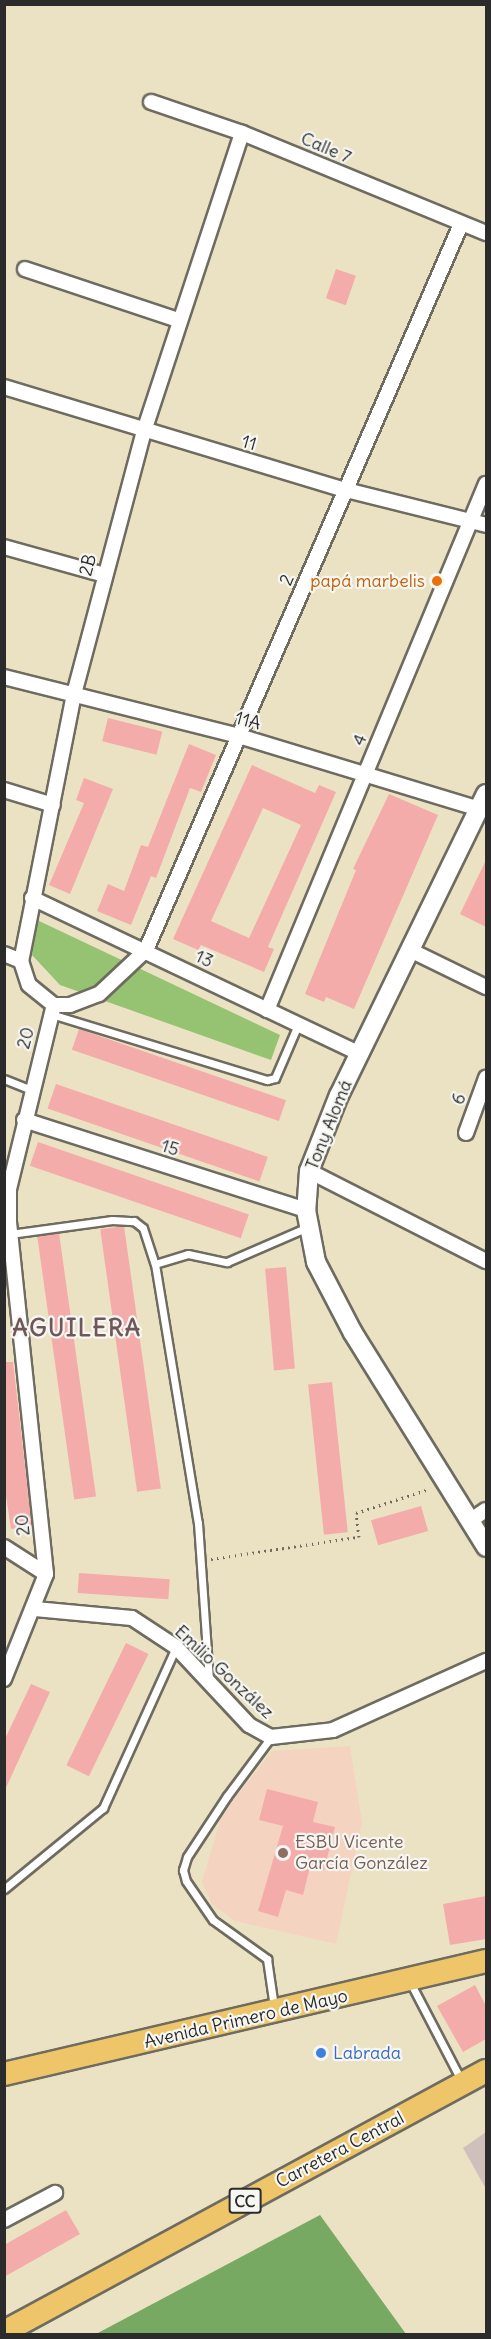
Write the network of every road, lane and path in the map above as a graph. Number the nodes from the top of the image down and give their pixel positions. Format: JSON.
{"nodes":[{"id":1,"x":151,"y":102,"type":"dead end"},
{"id":2,"x":242,"y":133,"type":"junction"},
{"id":3,"x":461,"y":224,"type":"junction"},
{"id":4,"x":486,"y":232,"type":"edge"},
{"id":5,"x":25,"y":269,"type":"dead end"},
{"id":6,"x":178,"y":320,"type":"junction"},
{"id":7,"x":4,"y":387,"type":"edge"},
{"id":8,"x":144,"y":431,"type":"junction"},
{"id":9,"x":486,"y":484,"type":"edge"},
{"id":10,"x":346,"y":490,"type":"junction"},
{"id":11,"x":471,"y":521,"type":"junction"},
{"id":12,"x":486,"y":525,"type":"edge"},
{"id":13,"x":4,"y":547,"type":"edge"},
{"id":14,"x":104,"y":574,"type":"junction"},
{"id":15,"x":4,"y":677,"type":"edge"},
{"id":16,"x":74,"y":694,"type":"junction"},
{"id":17,"x":239,"y":736,"type":"junction"},
{"id":18,"x":366,"y":773,"type":"junction"},
{"id":19,"x":4,"y":790,"type":"edge"},
{"id":20,"x":483,"y":801,"type":"edge"},
{"id":21,"x":53,"y":806,"type":"junction"},
{"id":22,"x":32,"y":898,"type":"junction"},
{"id":23,"x":146,"y":950,"type":"junction"},
{"id":24,"x":410,"y":950,"type":"junction"},
{"id":25,"x":4,"y":954,"type":"edge"},
{"id":26,"x":21,"y":961,"type":"junction"},
{"id":27,"x":486,"y":987,"type":"edge"},
{"id":28,"x":52,"y":1010,"type":"junction"},
{"id":29,"x":267,"y":1010,"type":"junction"},
{"id":30,"x":297,"y":1027,"type":"junction"},
{"id":31,"x":360,"y":1053,"type":"junction"},
{"id":32,"x":486,"y":1078,"type":"edge"},
{"id":33,"x":4,"y":1079,"type":"edge"},
{"id":34,"x":31,"y":1090,"type":"junction"},
{"id":35,"x":24,"y":1120,"type":"junction"},
{"id":36,"x":466,"y":1133,"type":"dead end"},
{"id":37,"x":309,"y":1171,"type":"junction"},
{"id":38,"x":308,"y":1218,"type":"junction"},
{"id":39,"x":8,"y":1227,"type":"edge"},
{"id":40,"x":486,"y":1261,"type":"edge"},
{"id":41,"x":155,"y":1264,"type":"junction"},
{"id":42,"x":446,"y":1483,"type":"junction"},
{"id":43,"x":486,"y":1510,"type":"edge"},
{"id":44,"x":470,"y":1521,"type":"junction"},
{"id":45,"x":486,"y":1546,"type":"edge"},
{"id":46,"x":4,"y":1547,"type":"edge"},
{"id":47,"x":201,"y":1561,"type":"junction"},
{"id":48,"x":46,"y":1574,"type":"junction"},
{"id":49,"x":35,"y":1609,"type":"junction"},
{"id":50,"x":176,"y":1647,"type":"junction"},
{"id":51,"x":486,"y":1661,"type":"edge"},
{"id":52,"x":4,"y":1679,"type":"edge"},
{"id":53,"x":209,"y":1683,"type":"junction"},
{"id":54,"x":271,"y":1737,"type":"junction"},
{"id":55,"x":4,"y":1889,"type":"edge"},
{"id":56,"x":486,"y":1961,"type":"edge"},
{"id":57,"x":409,"y":1980,"type":"junction"},
{"id":58,"x":275,"y":2013,"type":"junction"},
{"id":59,"x":486,"y":2071,"type":"edge"},
{"id":60,"x":4,"y":2074,"type":"edge"},
{"id":61,"x":463,"y":2084,"type":"junction"},
{"id":62,"x":55,"y":2193,"type":"dead end"},
{"id":63,"x":4,"y":2220,"type":"edge"},
{"id":64,"x":4,"y":2332,"type":"edge"}],
"edges":[{"from":1,"to":2,"type":"street","name":"Calle 7"},
{"from":2,"to":3,"type":"street","name":"Calle 7"},
{"from":2,"to":6,"type":"street","name":"2B"},
{"from":3,"to":4,"type":"street","name":"Calle 7"},
{"from":3,"to":10,"type":"street","name":"2"},
{"from":5,"to":6,"type":"street"},
{"from":6,"to":8,"type":"street","name":"2B"},
{"from":7,"to":8,"type":"street","name":"11"},
{"from":8,"to":10,"type":"street","name":"11"},
{"from":8,"to":14,"type":"street","name":"2B"},
{"from":9,"to":11,"type":"street","name":"4"},
{"from":10,"to":11,"type":"street","name":"11"},
{"from":10,"to":17,"type":"street","name":"2"},
{"from":11,"to":12,"type":"street","name":"11"},
{"from":11,"to":18,"type":"street","name":"4"},
{"from":13,"to":14,"type":"street"},
{"from":14,"to":16,"type":"street","name":"2B"},
{"from":15,"to":16,"type":"street","name":"11A"},
{"from":16,"to":17,"type":"street","name":"11A"},
{"from":16,"to":21,"type":"street","name":"2B"},
{"from":17,"to":18,"type":"street","name":"11A"},
{"from":17,"to":23,"type":"street","name":"2"},
{"from":18,"to":20,"type":"street","name":"11A"},
{"from":18,"to":29,"type":"street","name":"4"},
{"from":19,"to":21,"type":"street"},
{"from":20,"to":24,"type":"street","name":"Tony Alomá"},
{"from":21,"to":22,"type":"street","name":"2B"},
{"from":22,"to":23,"type":"street","name":"13"},
{"from":22,"to":26,"type":"street","name":"2B"},
{"from":23,"to":28,"type":"street"},
{"from":23,"to":29,"type":"street","name":"13"},
{"from":24,"to":27,"type":"street"},
{"from":24,"to":31,"type":"street","name":"Tony Alomá"},
{"from":25,"to":26,"type":"street"},
{"from":26,"to":28,"type":"street"},
{"from":28,"to":30,"type":"lane"},
{"from":28,"to":34,"type":"street","name":"20"},
{"from":29,"to":30,"type":"street","name":"13"},
{"from":30,"to":31,"type":"street","name":"13"},
{"from":31,"to":37,"type":"street","name":"Tony Alomá"},
{"from":32,"to":36,"type":"street","name":"6"},
{"from":33,"to":34,"type":"lane"},
{"from":34,"to":35,"type":"street","name":"20"},
{"from":35,"to":38,"type":"street","name":"15"},
{"from":35,"to":39,"type":"street","name":"20"},
{"from":37,"to":38,"type":"street","name":"Tony Alomá"},
{"from":37,"to":40,"type":"street"},
{"from":38,"to":41,"type":"lane"},
{"from":38,"to":42,"type":"street","name":"Tony Alomá"},
{"from":39,"to":41,"type":"lane"},
{"from":39,"to":48,"type":"street","name":"20"},
{"from":41,"to":47,"type":"lane"},
{"from":42,"to":44,"type":"street","name":"Tony Alomá"},
{"from":42,"to":47,"type":"path"},
{"from":43,"to":44,"type":"street"},
{"from":44,"to":45,"type":"street","name":"Tony Alomá"},
{"from":46,"to":48,"type":"street"},
{"from":47,"to":53,"type":"lane"},
{"from":48,"to":49,"type":"street","name":"20"},
{"from":49,"to":50,"type":"street","name":"Emilio González"},
{"from":49,"to":52,"type":"street","name":"20"},
{"from":50,"to":53,"type":"street","name":"Emilio González"},
{"from":50,"to":55,"type":"lane"},
{"from":51,"to":54,"type":"street","name":"Emilio González"},
{"from":53,"to":54,"type":"street","name":"Emilio González"},
{"from":54,"to":58,"type":"lane"},
{"from":56,"to":57,"type":"main road","name":"Avenida Primero de Mayo"},
{"from":57,"to":58,"type":"main road","name":"Avenida Primero de Mayo"},
{"from":57,"to":61,"type":"lane"},
{"from":58,"to":60,"type":"main road","name":"Avenida Primero de Mayo"},
{"from":59,"to":61,"type":"main road","name":"Carretera Central","number":"CC"},
{"from":61,"to":64,"type":"main road","name":"Carretera Central","number":"CC"},
{"from":62,"to":63,"type":"street"}]}
